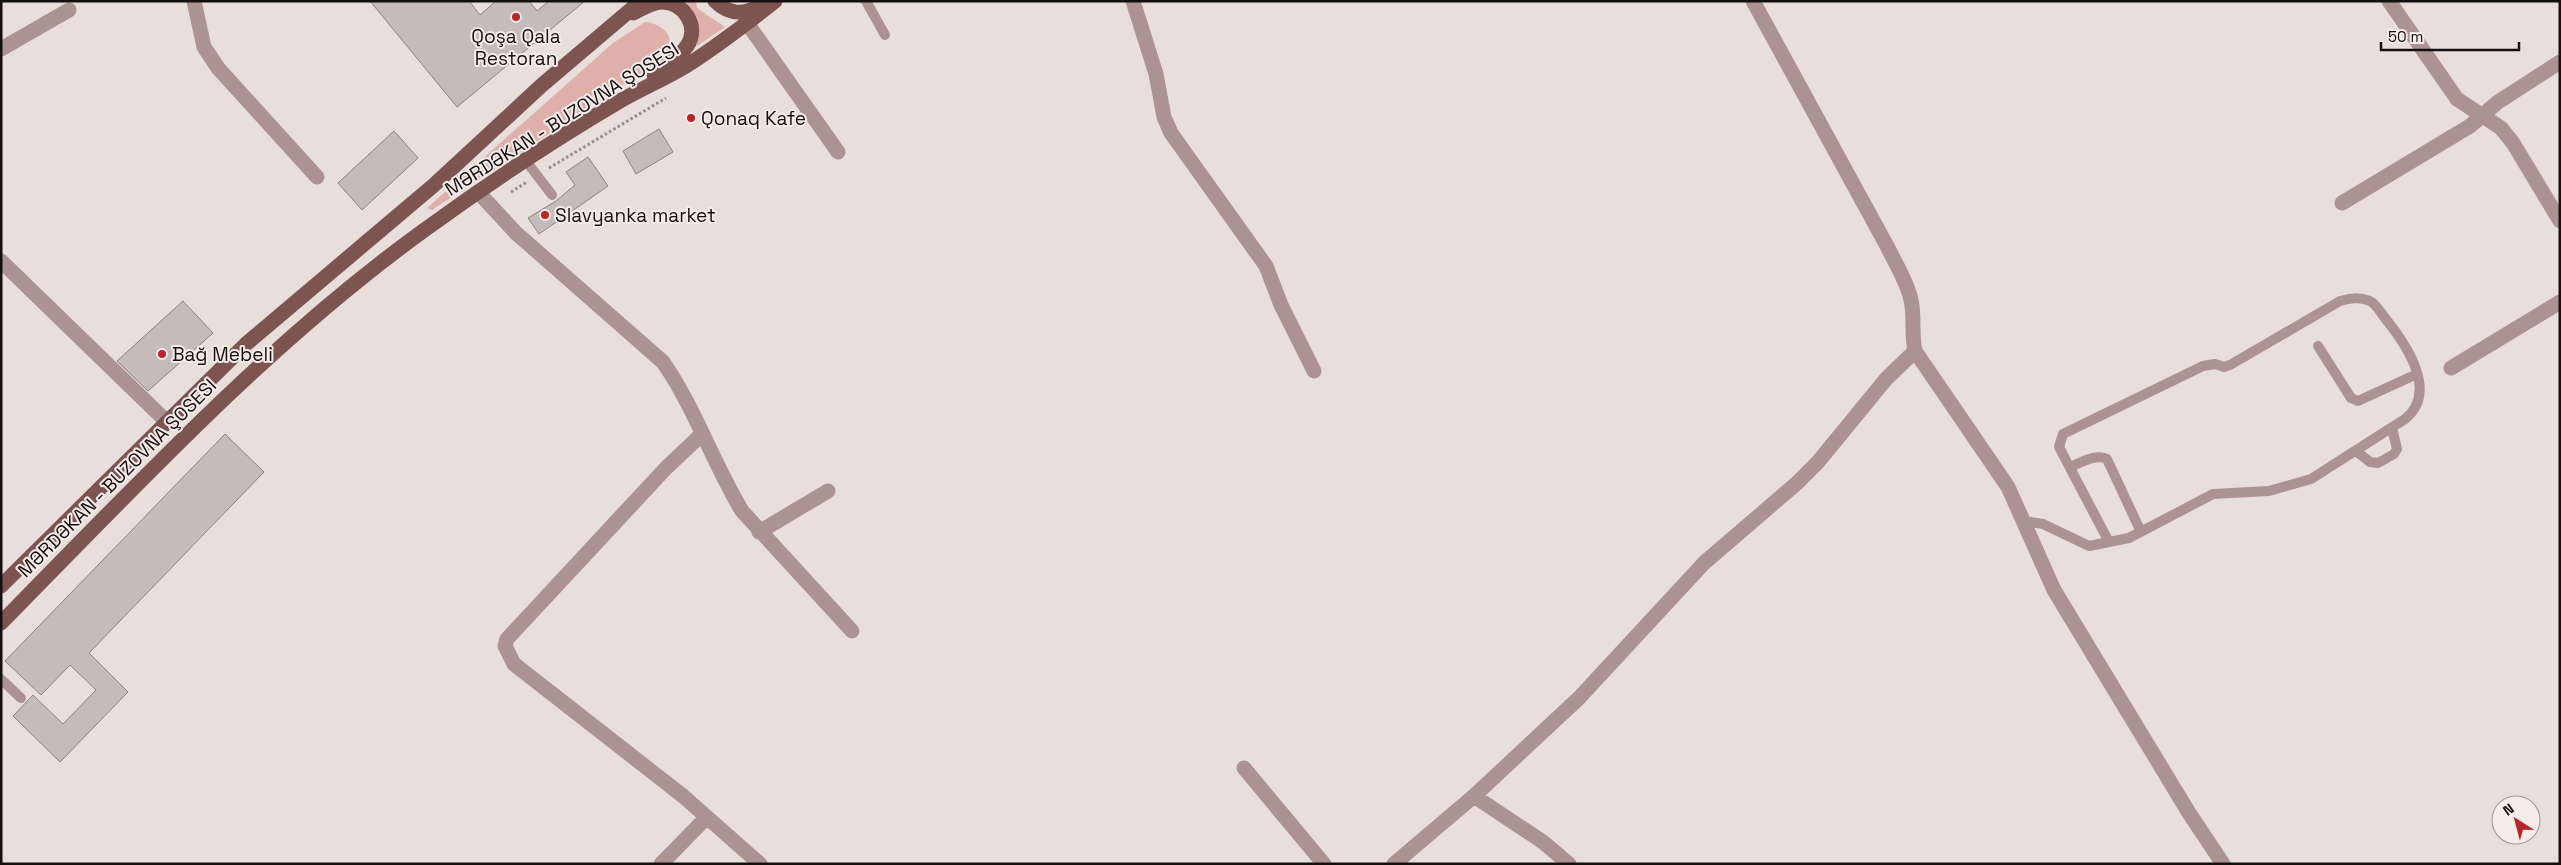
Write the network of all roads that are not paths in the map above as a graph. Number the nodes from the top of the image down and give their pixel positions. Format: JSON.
{"nodes":[{"id":1,"x":194,"y":1,"type":"edge"},
{"id":2,"x":641,"y":1,"type":"edge"},
{"id":3,"x":715,"y":1,"type":"edge"},
{"id":4,"x":768,"y":1,"type":"edge"},
{"id":5,"x":775,"y":1,"type":"edge"},
{"id":6,"x":866,"y":1,"type":"edge"},
{"id":7,"x":1133,"y":1,"type":"edge"},
{"id":8,"x":1753,"y":1,"type":"edge"},
{"id":9,"x":2388,"y":1,"type":"edge"},
{"id":10,"x":69,"y":10,"type":"dead end"},
{"id":11,"x":616,"y":22,"type":"junction"},
{"id":12,"x":747,"y":23,"type":"junction"},
{"id":13,"x":885,"y":35,"type":"dead end"},
{"id":14,"x":1,"y":49,"type":"edge"},
{"id":15,"x":2560,"y":62,"type":"edge"},
{"id":16,"x":620,"y":102,"type":"junction"},
{"id":17,"x":2484,"y":115,"type":"junction"},
{"id":18,"x":838,"y":152,"type":"dead end"},
{"id":19,"x":526,"y":161,"type":"junction"},
{"id":20,"x":317,"y":177,"type":"dead end"},
{"id":21,"x":478,"y":192,"type":"junction"},
{"id":22,"x":552,"y":194,"type":"dead end"},
{"id":23,"x":2342,"y":203,"type":"dead end"},
{"id":24,"x":2560,"y":221,"type":"edge"},
{"id":25,"x":1,"y":261,"type":"edge"},
{"id":26,"x":2560,"y":302,"type":"edge"},
{"id":27,"x":2318,"y":346,"type":"dead end"},
{"id":28,"x":1915,"y":351,"type":"junction"},
{"id":29,"x":2451,"y":368,"type":"dead end"},
{"id":30,"x":1314,"y":371,"type":"dead end"},
{"id":31,"x":2417,"y":374,"type":"junction"},
{"id":32,"x":166,"y":421,"type":"junction"},
{"id":33,"x":2392,"y":428,"type":"junction"},
{"id":34,"x":702,"y":434,"type":"junction"},
{"id":35,"x":2356,"y":451,"type":"junction"},
{"id":36,"x":2070,"y":466,"type":"junction"},
{"id":37,"x":828,"y":491,"type":"dead end"},
{"id":38,"x":2024,"y":521,"type":"junction"},
{"id":39,"x":759,"y":532,"type":"junction"},
{"id":40,"x":2142,"y":532,"type":"junction"},
{"id":41,"x":2109,"y":542,"type":"junction"},
{"id":42,"x":1,"y":586,"type":"edge"},
{"id":43,"x":1,"y":623,"type":"edge"},
{"id":44,"x":852,"y":631,"type":"dead end"},
{"id":45,"x":1,"y":679,"type":"edge"},
{"id":46,"x":21,"y":698,"type":"dead end"},
{"id":47,"x":1244,"y":768,"type":"dead end"},
{"id":48,"x":1474,"y":796,"type":"junction"},
{"id":49,"x":706,"y":817,"type":"junction"},
{"id":50,"x":661,"y":864,"type":"edge"},
{"id":51,"x":760,"y":864,"type":"edge"},
{"id":52,"x":1324,"y":864,"type":"edge"},
{"id":53,"x":1394,"y":864,"type":"edge"},
{"id":54,"x":1569,"y":864,"type":"edge"},
{"id":55,"x":2223,"y":864,"type":"edge"}],
"edges":[{"from":1,"to":20,"type":"street"},
{"from":2,"to":11,"type":"main road","name":"MƏRDƏKAN - BUZOVNA ŞOSESI"},
{"from":3,"to":4,"type":"main road"},
{"from":5,"to":12,"type":"main road","name":"MƏRDƏKAN - BUZOVNA ŞOSESI"},
{"from":6,"to":13,"type":"lane"},
{"from":7,"to":30,"type":"street"},
{"from":8,"to":28,"type":"street"},
{"from":9,"to":17,"type":"street"},
{"from":10,"to":14,"type":"street"},
{"from":11,"to":16,"type":"main road"},
{"from":11,"to":32,"type":"main road","name":"MƏRDƏKAN - BUZOVNA ŞOSESI"},
{"from":12,"to":16,"type":"main road","name":"MƏRDƏKAN - BUZOVNA ŞOSESI"},
{"from":12,"to":18,"type":"street"},
{"from":15,"to":17,"type":"street"},
{"from":16,"to":19,"type":"main road","name":"MƏRDƏKAN - BUZOVNA ŞOSESI"},
{"from":17,"to":23,"type":"street"},
{"from":17,"to":24,"type":"street"},
{"from":19,"to":21,"type":"main road","name":"MƏRDƏKAN - BUZOVNA ŞOSESI"},
{"from":19,"to":22,"type":"lane"},
{"from":21,"to":34,"type":"street"},
{"from":21,"to":43,"type":"main road","name":"MƏRDƏKAN - BUZOVNA ŞOSESI"},
{"from":25,"to":32,"type":"street"},
{"from":26,"to":29,"type":"street"},
{"from":27,"to":31,"type":"lane"},
{"from":28,"to":38,"type":"street"},
{"from":28,"to":48,"type":"street"},
{"from":31,"to":33,"type":"lane"},
{"from":31,"to":36,"type":"lane"},
{"from":32,"to":42,"type":"main road","name":"MƏRDƏKAN - BUZOVNA ŞOSESI"},
{"from":33,"to":35,"type":"lane"},
{"from":33,"to":35,"type":"lane"},
{"from":34,"to":39,"type":"street"},
{"from":34,"to":49,"type":"street"},
{"from":35,"to":40,"type":"lane"},
{"from":36,"to":40,"type":"lane"},
{"from":36,"to":41,"type":"lane"},
{"from":37,"to":39,"type":"street"},
{"from":38,"to":41,"type":"lane"},
{"from":38,"to":55,"type":"street"},
{"from":39,"to":44,"type":"street"},
{"from":40,"to":41,"type":"lane"},
{"from":45,"to":46,"type":"lane"},
{"from":47,"to":52,"type":"street"},
{"from":48,"to":53,"type":"street"},
{"from":48,"to":54,"type":"street"},
{"from":49,"to":50,"type":"street"},
{"from":49,"to":51,"type":"street"}]}
